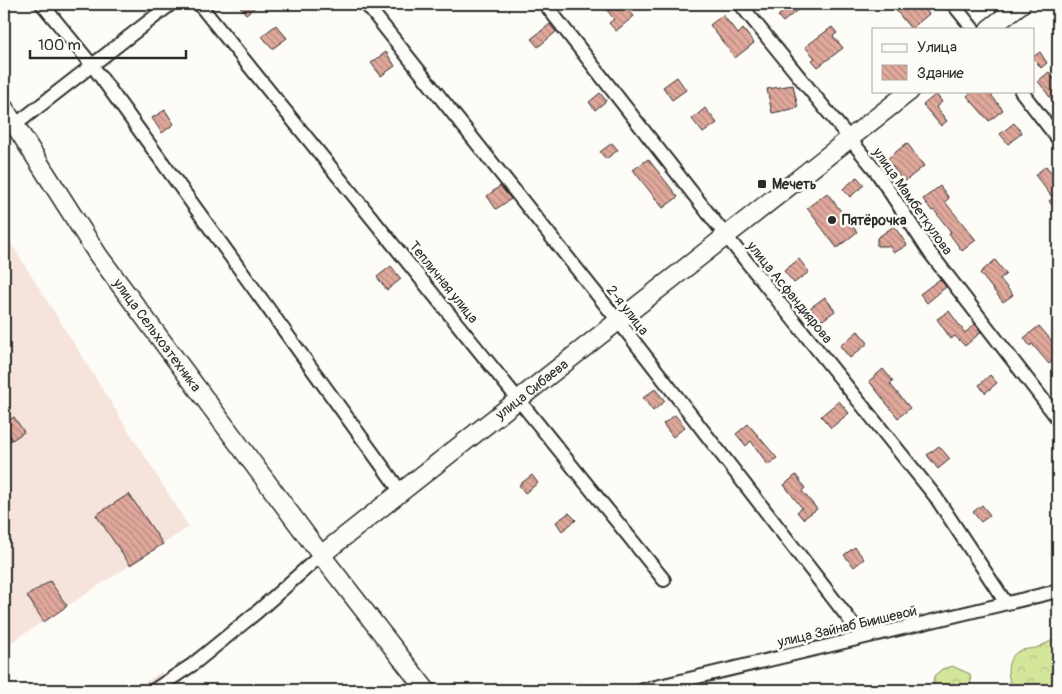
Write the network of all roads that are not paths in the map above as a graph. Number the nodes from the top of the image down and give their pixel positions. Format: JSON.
{"nodes":[{"id":1,"x":42,"y":4,"type":"edge"},
{"id":2,"x":171,"y":4,"type":"edge"},
{"id":3,"x":199,"y":4,"type":"edge"},
{"id":4,"x":366,"y":4,"type":"edge"},
{"id":5,"x":545,"y":4,"type":"edge"},
{"id":6,"x":740,"y":4,"type":"edge"},
{"id":7,"x":953,"y":4,"type":"edge"},
{"id":8,"x":1021,"y":4,"type":"edge"},
{"id":9,"x":972,"y":28,"type":"edge"},
{"id":10,"x":990,"y":28,"type":"edge"},
{"id":11,"x":92,"y":65,"type":"junction"},
{"id":12,"x":909,"y":92,"type":"edge"},
{"id":13,"x":1022,"y":92,"type":"edge"},
{"id":14,"x":4,"y":108,"type":"edge"},
{"id":15,"x":15,"y":126,"type":"junction"},
{"id":16,"x":849,"y":139,"type":"junction"},
{"id":17,"x":1058,"y":140,"type":"edge"},
{"id":18,"x":726,"y":236,"type":"junction"},
{"id":19,"x":619,"y":322,"type":"junction"},
{"id":20,"x":519,"y":399,"type":"junction"},
{"id":21,"x":1058,"y":418,"type":"edge"},
{"id":22,"x":401,"y":492,"type":"junction"},
{"id":23,"x":321,"y":555,"type":"junction"},
{"id":24,"x":664,"y":580,"type":"dead end"},
{"id":25,"x":1058,"y":591,"type":"edge"},
{"id":26,"x":1006,"y":603,"type":"junction"},
{"id":27,"x":863,"y":638,"type":"junction"},
{"id":28,"x":154,"y":690,"type":"edge"},
{"id":29,"x":426,"y":690,"type":"edge"},
{"id":30,"x":643,"y":690,"type":"edge"}],
"edges":[{"from":1,"to":11,"type":"street"},
{"from":2,"to":11,"type":"street"},
{"from":3,"to":20,"type":"street","name":"Тепличная улица"},
{"from":4,"to":19,"type":"street","name":"2-я улица"},
{"from":5,"to":18,"type":"street","name":"улица Асфандиярова"},
{"from":6,"to":16,"type":"street","name":"улица Мамбеткулова"},
{"from":7,"to":9,"type":"street"},
{"from":8,"to":10,"type":"main road"},
{"from":11,"to":15,"type":"street"},
{"from":11,"to":22,"type":"street"},
{"from":12,"to":16,"type":"main road","name":"улица Сибаева"},
{"from":13,"to":17,"type":"street"},
{"from":14,"to":15,"type":"main road","name":"улица Сельхозтехника"},
{"from":15,"to":23,"type":"main road","name":"улица Сельхозтехника"},
{"from":16,"to":18,"type":"main road","name":"улица Сибаева"},
{"from":16,"to":21,"type":"street","name":"улица Мамбеткулова"},
{"from":18,"to":19,"type":"main road","name":"улица Сибаева"},
{"from":18,"to":26,"type":"street","name":"улица Асфандиярова"},
{"from":19,"to":20,"type":"main road","name":"улица Сибаева"},
{"from":19,"to":27,"type":"street","name":"2-я улица"},
{"from":20,"to":22,"type":"main road","name":"улица Сибаева"},
{"from":20,"to":24,"type":"street","name":"Тепличная улица"},
{"from":22,"to":23,"type":"main road","name":"улица Сибаева"},
{"from":23,"to":28,"type":"street","name":"улица Сибаева"},
{"from":23,"to":29,"type":"main road","name":"улица Сельхозтехника"},
{"from":25,"to":26,"type":"street","name":"улица Зайнаб Биишевой"},
{"from":26,"to":27,"type":"street","name":"улица Зайнаб Биишевой"},
{"from":27,"to":30,"type":"street","name":"улица Зайнаб Биишевой"}]}
